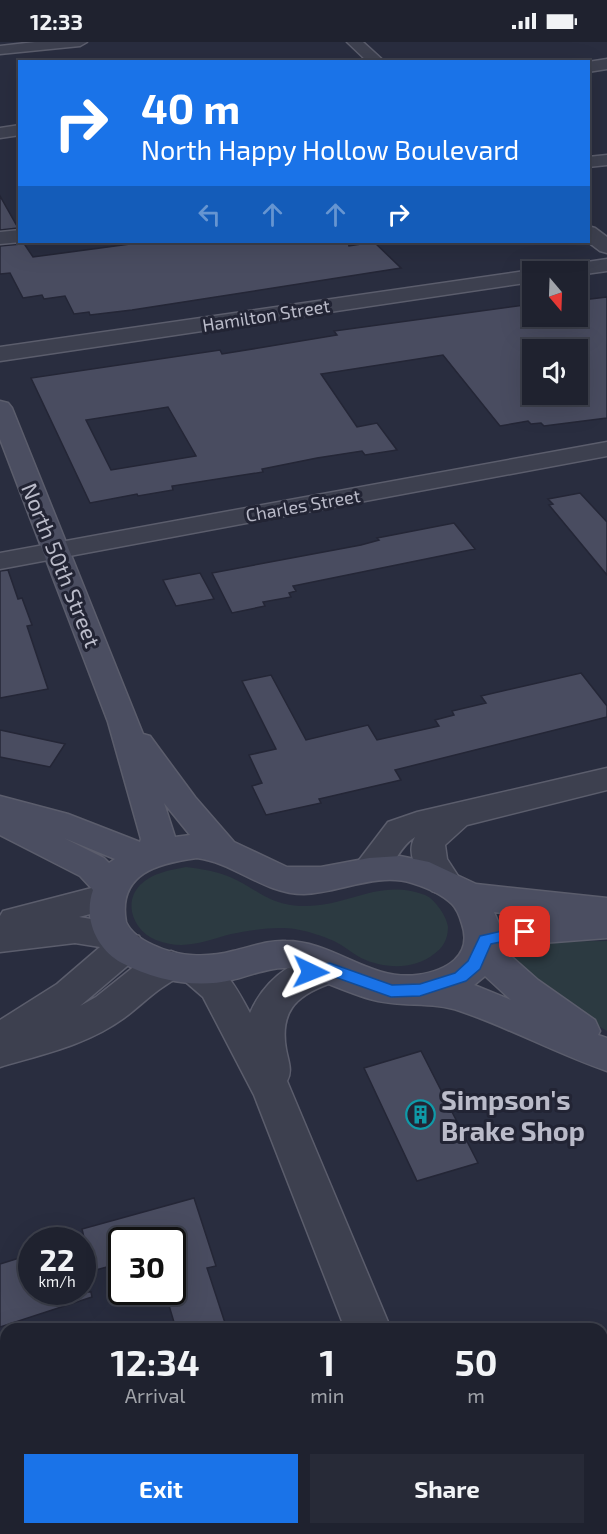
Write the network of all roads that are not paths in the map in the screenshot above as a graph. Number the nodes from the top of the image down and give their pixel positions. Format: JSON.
{"nodes":[{"id":1,"x":80,"y":42,"type":"edge"},
{"id":2,"x":354,"y":42,"type":"edge"},
{"id":3,"x":0,"y":50,"type":"edge"},
{"id":4,"x":376,"y":60,"type":"edge"},
{"id":5,"x":607,"y":64,"type":"edge"},
{"id":6,"x":590,"y":67,"type":"edge"},
{"id":7,"x":18,"y":130,"type":"edge"},
{"id":8,"x":0,"y":132,"type":"edge"},
{"id":9,"x":607,"y":160,"type":"edge"},
{"id":10,"x":590,"y":162,"type":"edge"},
{"id":11,"x":590,"y":234,"type":"edge"},
{"id":12,"x":18,"y":236,"type":"edge"},
{"id":13,"x":0,"y":238,"type":"edge"},
{"id":14,"x":607,"y":247,"type":"edge"},
{"id":15,"x":607,"y":265,"type":"edge"},
{"id":16,"x":588,"y":268,"type":"edge"},
{"id":17,"x":522,"y":277,"type":"edge"},
{"id":18,"x":0,"y":354,"type":"edge"},
{"id":19,"x":0,"y":408,"type":"edge"},
{"id":20,"x":607,"y":449,"type":"edge"},
{"id":21,"x":56,"y":551,"type":"junction"},
{"id":22,"x":0,"y":561,"type":"edge"},
{"id":23,"x":124,"y":722,"type":"junction"},
{"id":24,"x":607,"y":779,"type":"edge"},
{"id":25,"x":0,"y":807,"type":"edge"},
{"id":26,"x":456,"y":816,"type":"junction"},
{"id":27,"x":0,"y":821,"type":"edge"},
{"id":28,"x":222,"y":850,"type":"junction"},
{"id":29,"x":150,"y":855,"type":"junction"},
{"id":30,"x":370,"y":868,"type":"junction"},
{"id":31,"x":455,"y":889,"type":"junction"},
{"id":32,"x":109,"y":892,"type":"junction"},
{"id":33,"x":607,"y":911,"type":"edge"},
{"id":34,"x":0,"y":925,"type":"edge"},
{"id":35,"x":607,"y":925,"type":"edge"},
{"id":36,"x":0,"y":938,"type":"edge"},
{"id":37,"x":120,"y":941,"type":"junction"},
{"id":38,"x":483,"y":945,"type":"junction"},
{"id":39,"x":183,"y":967,"type":"junction"},
{"id":40,"x":330,"y":969,"type":"junction"},
{"id":41,"x":420,"y":990,"type":"junction"},
{"id":42,"x":0,"y":1040,"type":"edge"},
{"id":43,"x":0,"y":1051,"type":"edge"},
{"id":44,"x":607,"y":1052,"type":"edge"},
{"id":45,"x":274,"y":1095,"type":"junction"},
{"id":46,"x":366,"y":1323,"type":"edge"}],
"edges":[{"from":1,"to":3,"type":"street"},
{"from":2,"to":4,"type":"street"},
{"from":5,"to":6,"type":"street"},
{"from":7,"to":8,"type":"street"},
{"from":9,"to":10,"type":"street"},
{"from":11,"to":14,"type":"street"},
{"from":12,"to":13,"type":"street"},
{"from":15,"to":16,"type":"street"},
{"from":17,"to":18,"type":"street","name":"Hamilton Street"},
{"from":19,"to":21,"type":"main road","name":"North 50th Street"},
{"from":20,"to":21,"type":"street","name":"Charles Street"},
{"from":21,"to":22,"type":"street","name":"Charles Street"},
{"from":21,"to":23,"type":"main road","name":"North 50th Street"},
{"from":23,"to":28,"type":"main road","name":"North 50th Street"},
{"from":23,"to":29,"type":"main road","name":"North 50th Street"},
{"from":24,"to":26,"type":"street"},
{"from":25,"to":29,"type":"main road"},
{"from":26,"to":30,"type":"street"},
{"from":26,"to":31,"type":"street"},
{"from":27,"to":32,"type":"main road"},
{"from":28,"to":29,"type":"main road"},
{"from":28,"to":30,"type":"main road"},
{"from":29,"to":32,"type":"main road"},
{"from":30,"to":31,"type":"main road"},
{"from":31,"to":33,"type":"main road"},
{"from":31,"to":38,"type":"main road"},
{"from":32,"to":34,"type":"street"},
{"from":32,"to":37,"type":"main road"},
{"from":35,"to":38,"type":"main road"},
{"from":36,"to":37,"type":"street"},
{"from":37,"to":39,"type":"main road"},
{"from":37,"to":42,"type":"street"},
{"from":38,"to":41,"type":"main road"},
{"from":38,"to":44,"type":"main road"},
{"from":39,"to":40,"type":"main road"},
{"from":39,"to":43,"type":"street"},
{"from":39,"to":45,"type":"street"},
{"from":40,"to":41,"type":"main road"},
{"from":40,"to":45,"type":"street"},
{"from":41,"to":44,"type":"main road"},
{"from":45,"to":46,"type":"street"}]}
